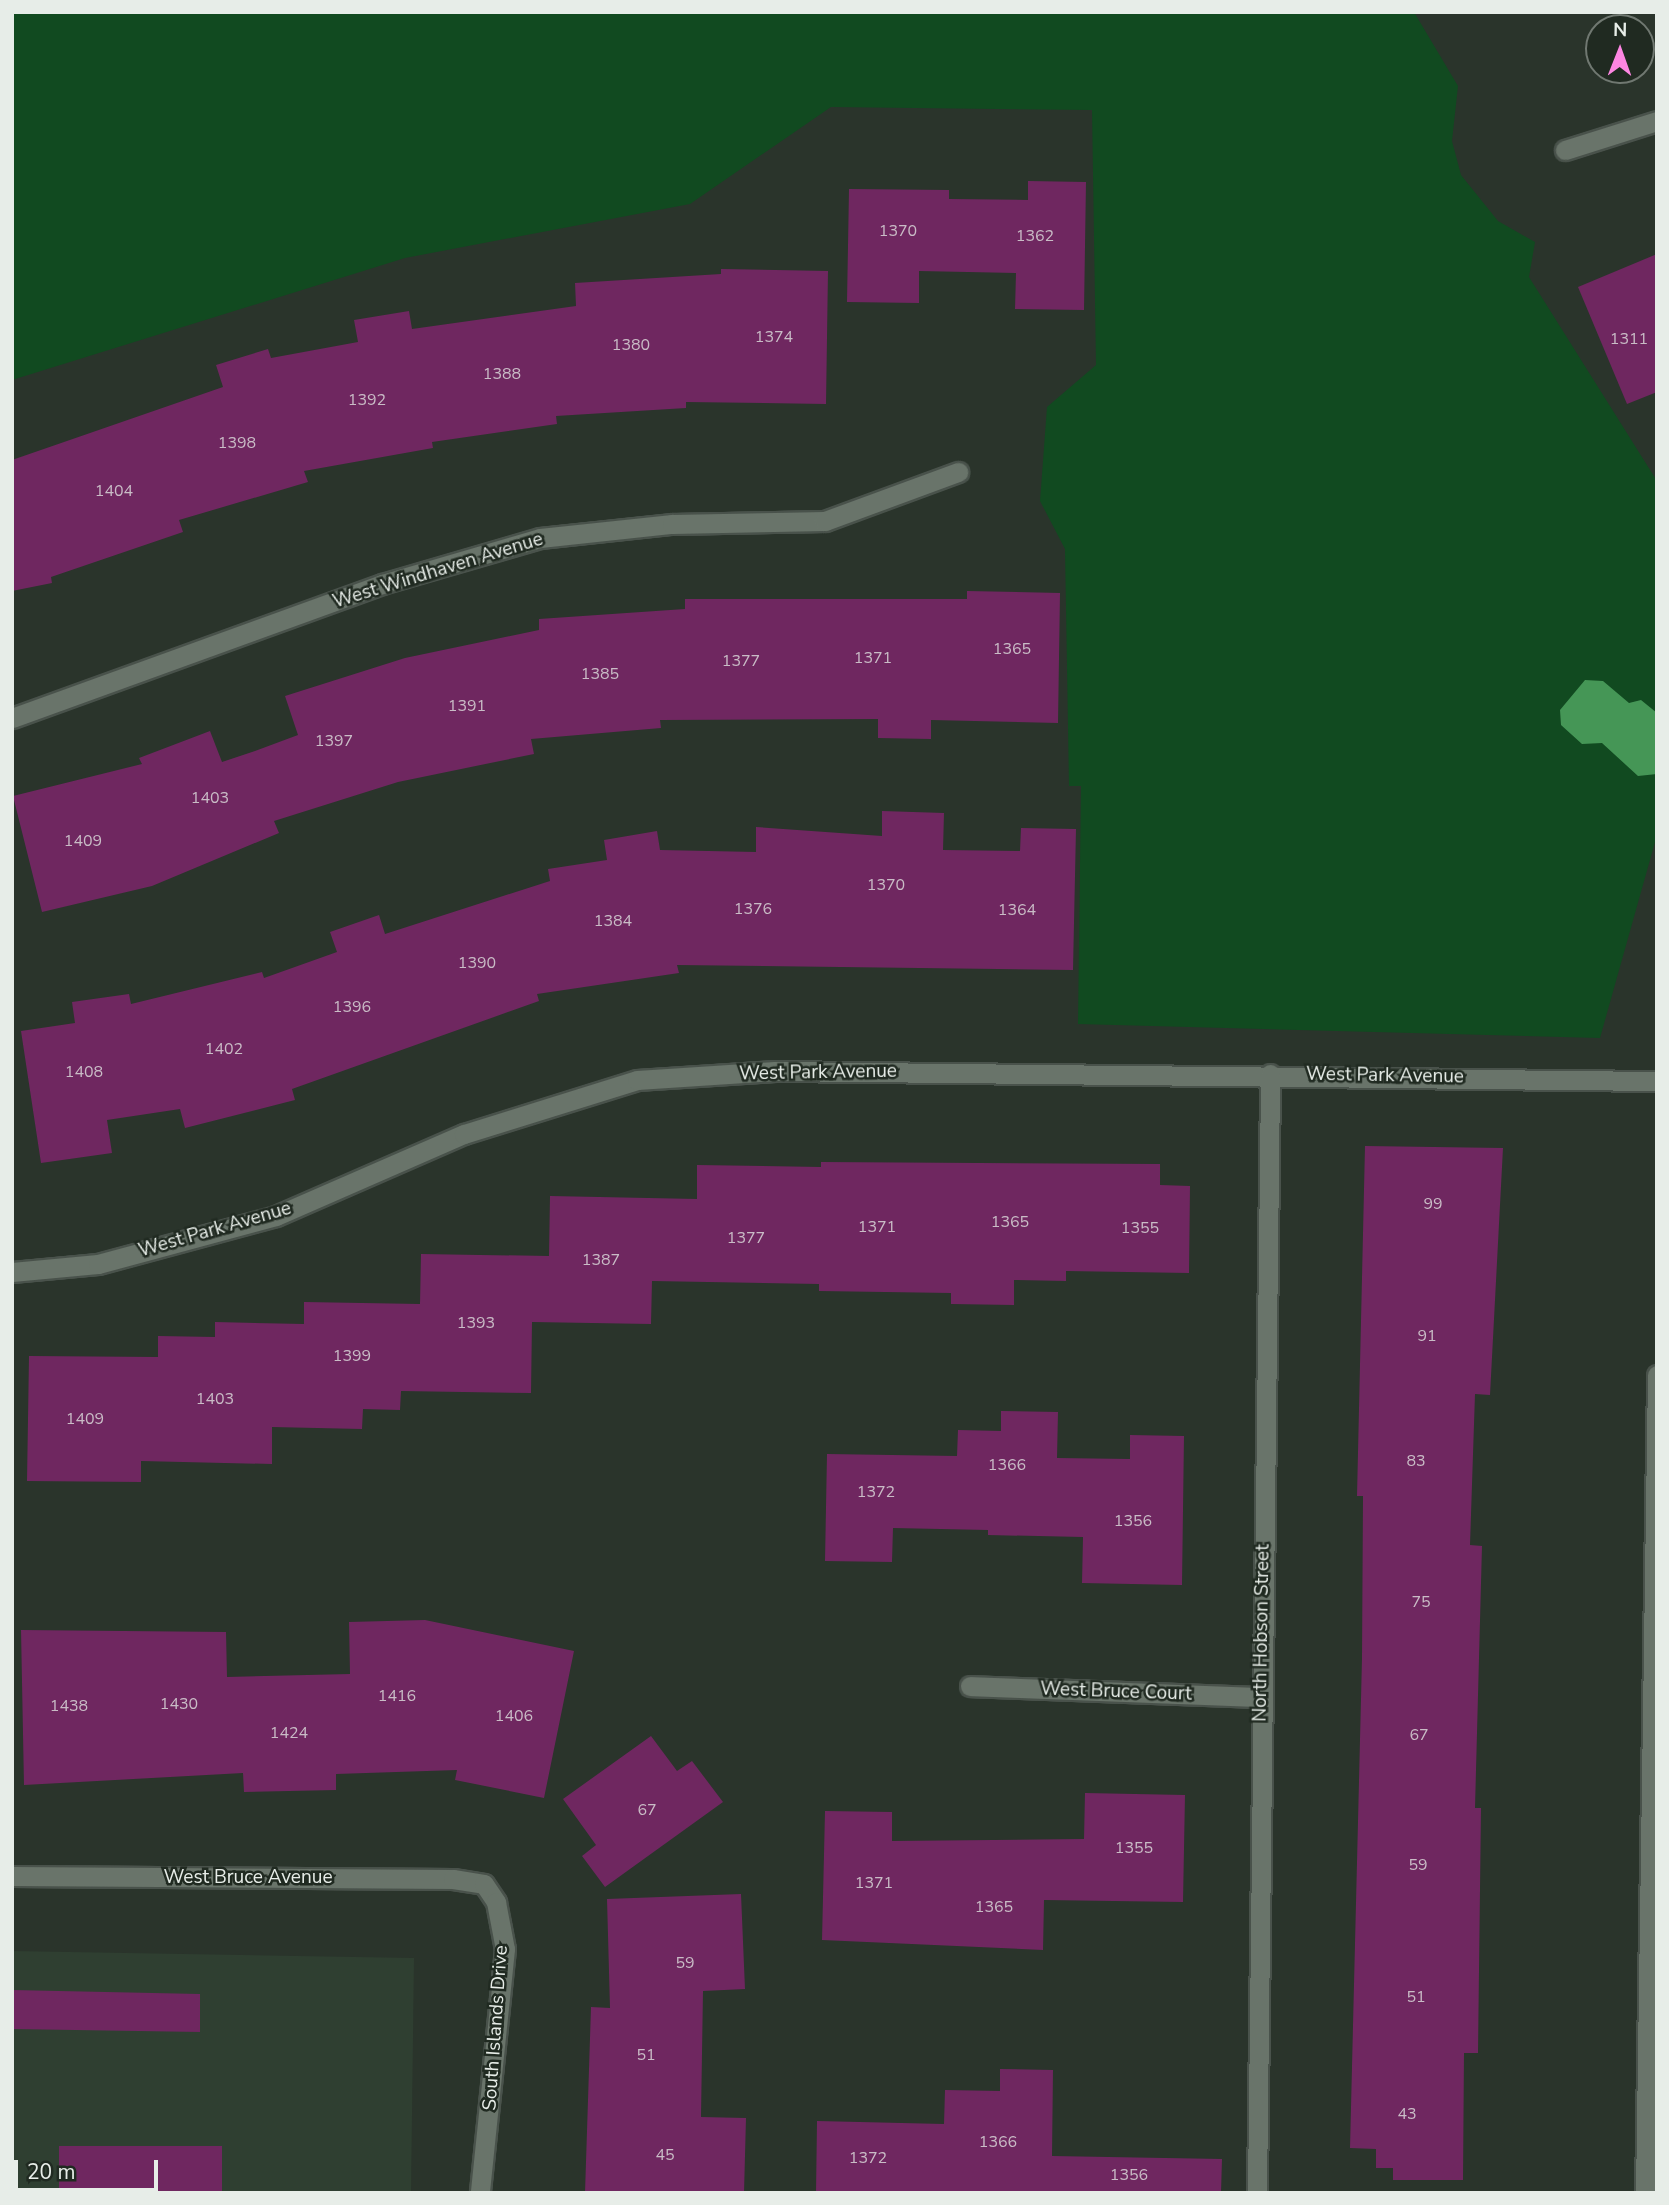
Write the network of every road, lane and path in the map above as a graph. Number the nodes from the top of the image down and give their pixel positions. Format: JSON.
{"nodes":[{"id":1,"x":1657,"y":121,"type":"edge"},
{"id":2,"x":1565,"y":150,"type":"dead end"},
{"id":3,"x":958,"y":471,"type":"dead end"},
{"id":4,"x":12,"y":718,"type":"edge"},
{"id":5,"x":1270,"y":1074,"type":"junction"},
{"id":6,"x":1657,"y":1081,"type":"edge"},
{"id":7,"x":12,"y":1272,"type":"edge"},
{"id":8,"x":1657,"y":1375,"type":"edge"},
{"id":9,"x":970,"y":1686,"type":"dead end"},
{"id":10,"x":1261,"y":1697,"type":"junction"},
{"id":11,"x":1653,"y":1808,"type":"edge"},
{"id":12,"x":12,"y":1876,"type":"edge"},
{"id":13,"x":484,"y":1884,"type":"joint"},
{"id":14,"x":482,"y":2184,"type":"edge"},
{"id":15,"x":495,"y":2193,"type":"edge"},
{"id":16,"x":1257,"y":2193,"type":"edge"},
{"id":17,"x":1645,"y":2193,"type":"edge"}],
"edges":[{"from":1,"to":2,"type":"street"},
{"from":3,"to":4,"type":"street","name":"West Windhaven Avenue"},
{"from":5,"to":6,"type":"street","name":"West Park Avenue"},
{"from":5,"to":7,"type":"street","name":"West Park Avenue"},
{"from":5,"to":10,"type":"street","name":"North Hobson Street"},
{"from":8,"to":11,"type":"street"},
{"from":9,"to":10,"type":"street","name":"West Bruce Court"},
{"from":10,"to":16,"type":"street","name":"North Hobson Street"},
{"from":11,"to":17,"type":"street"},
{"from":12,"to":13,"type":"street","name":"West Bruce Avenue"},
{"from":13,"to":14,"type":"street","name":"South Islands Drive"},
{"from":14,"to":15,"type":"street","name":"South Islands Drive"}]}
